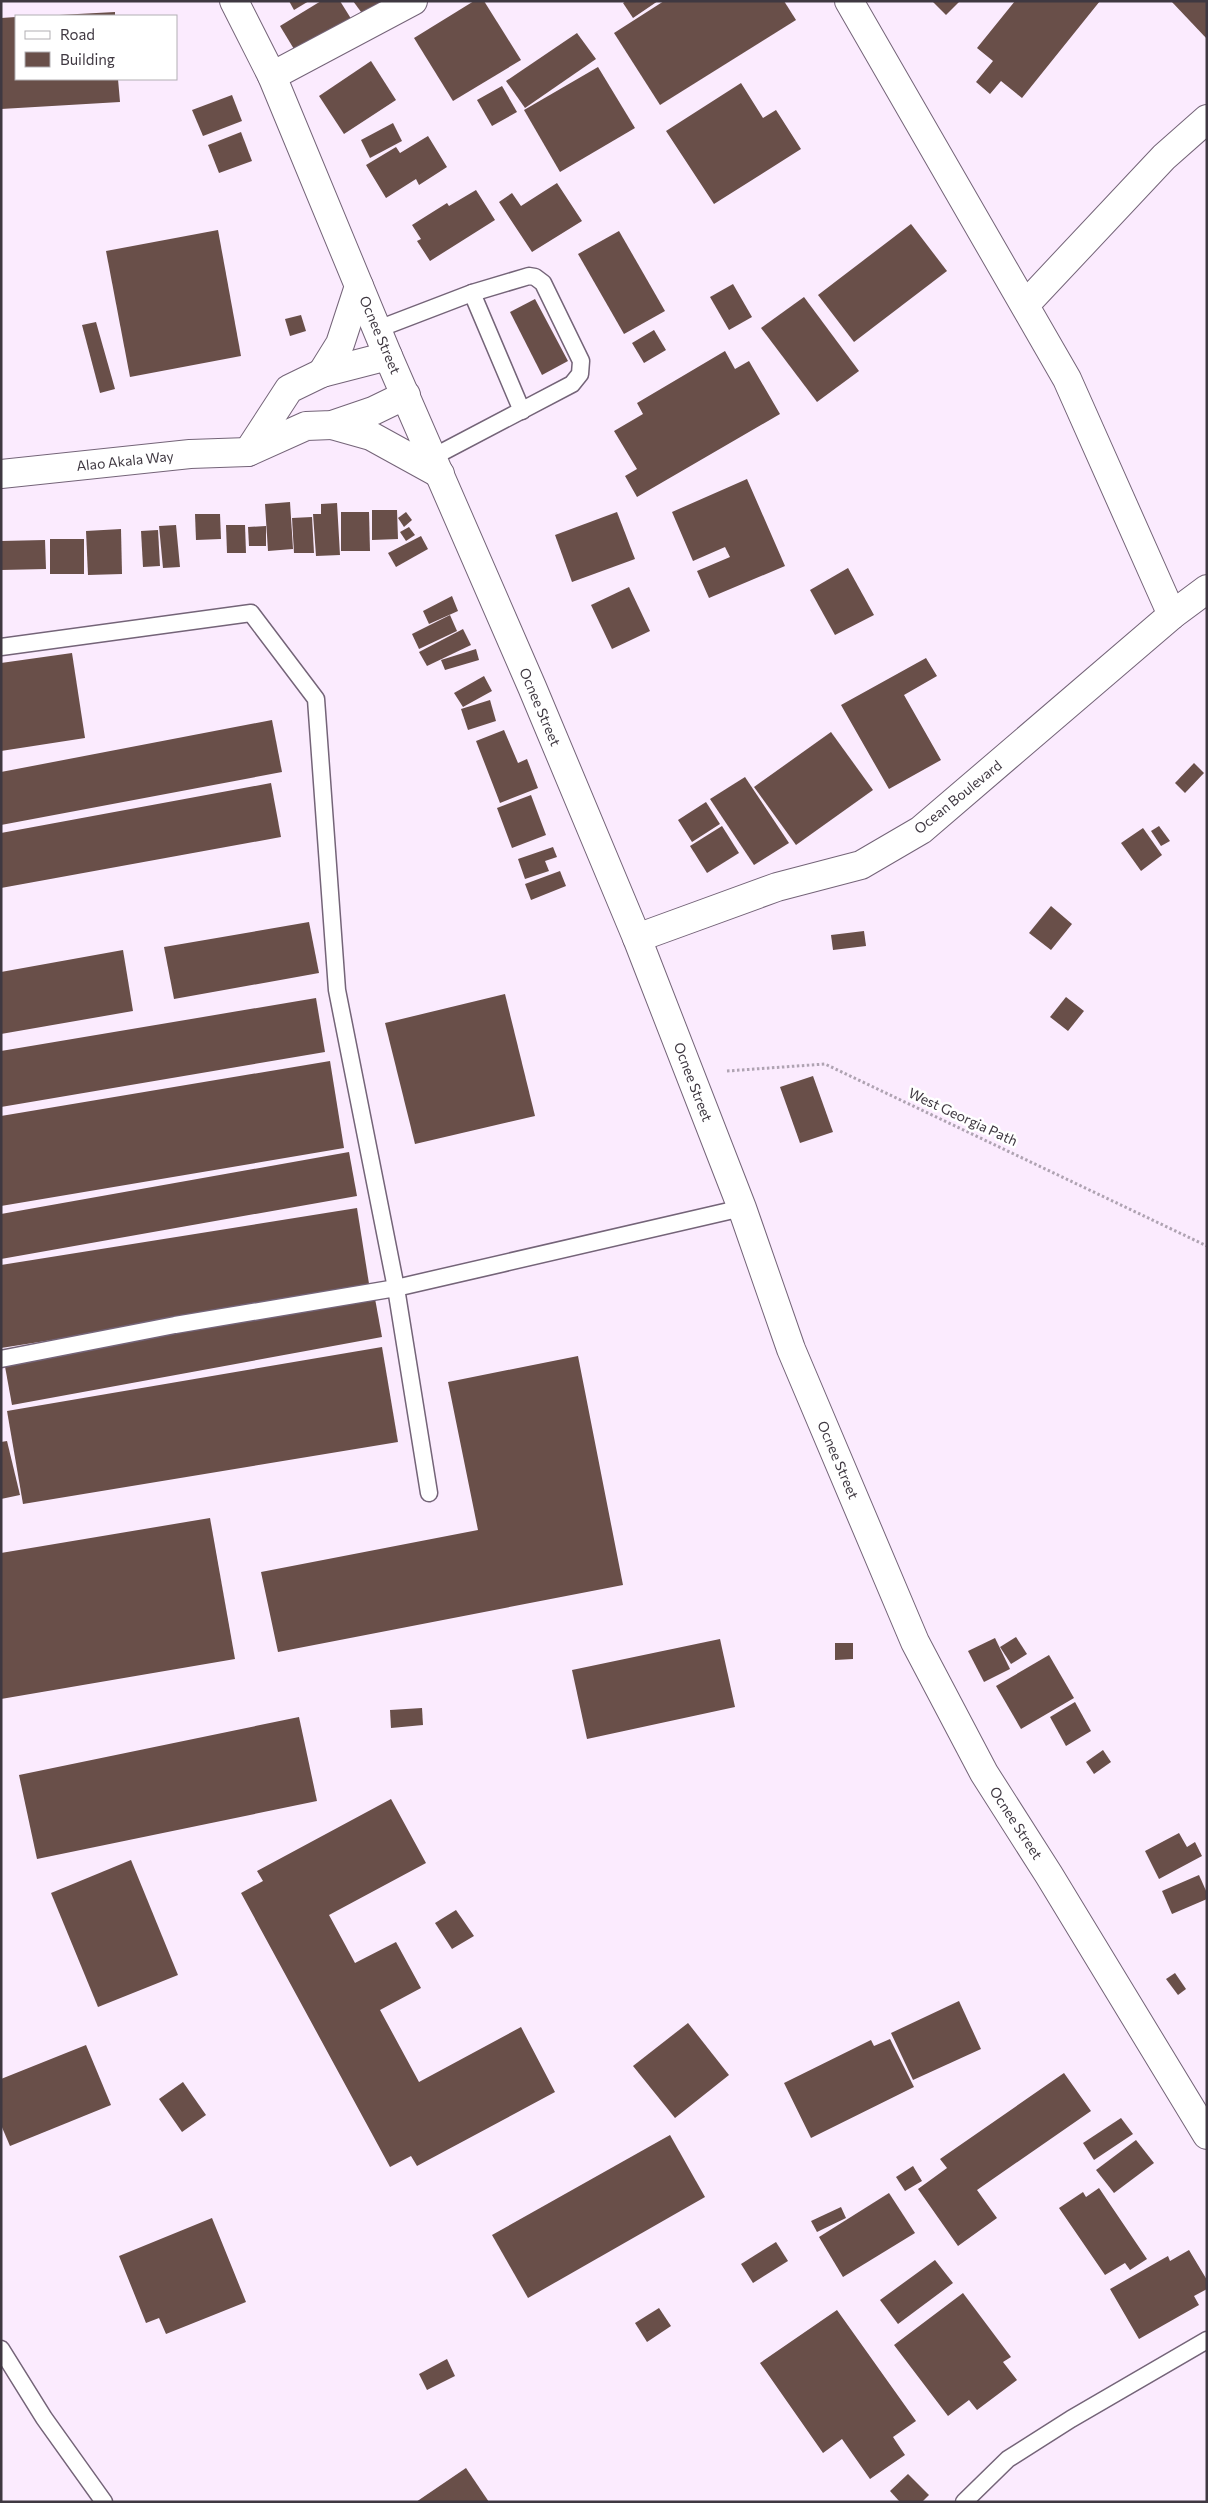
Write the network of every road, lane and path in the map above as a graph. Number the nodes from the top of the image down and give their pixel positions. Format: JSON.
{"nodes":[{"id":1,"x":234,"y":1,"type":"edge"},
{"id":2,"x":413,"y":1,"type":"edge"},
{"id":3,"x":849,"y":1,"type":"edge"},
{"id":4,"x":272,"y":76,"type":"junction"},
{"id":5,"x":1207,"y":119,"type":"edge"},
{"id":6,"x":360,"y":286,"type":"junction"},
{"id":7,"x":472,"y":293,"type":"junction"},
{"id":8,"x":1025,"y":305,"type":"junction"},
{"id":9,"x":378,"y":329,"type":"junction"},
{"id":10,"x":388,"y":356,"type":"junction"},
{"id":11,"x":322,"y":373,"type":"junction"},
{"id":12,"x":406,"y":395,"type":"junction"},
{"id":13,"x":522,"y":411,"type":"junction"},
{"id":14,"x":332,"y":425,"type":"junction"},
{"id":15,"x":248,"y":452,"type":"junction"},
{"id":16,"x":436,"y":465,"type":"junction"},
{"id":17,"x":1,"y":474,"type":"edge"},
{"id":18,"x":1207,"y":589,"type":"edge"},
{"id":19,"x":1172,"y":615,"type":"junction"},
{"id":20,"x":1,"y":647,"type":"edge"},
{"id":21,"x":637,"y":938,"type":"junction"},
{"id":22,"x":726,"y":1071,"type":"dead end"},
{"id":23,"x":742,"y":1208,"type":"junction"},
{"id":24,"x":1207,"y":1246,"type":"edge"},
{"id":25,"x":396,"y":1288,"type":"junction"},
{"id":26,"x":1,"y":1359,"type":"edge"},
{"id":27,"x":429,"y":1493,"type":"dead end"},
{"id":28,"x":1207,"y":2134,"type":"edge"},
{"id":29,"x":1207,"y":2340,"type":"edge"},
{"id":30,"x":1,"y":2349,"type":"edge"},
{"id":31,"x":104,"y":2502,"type":"edge"},
{"id":32,"x":964,"y":2502,"type":"edge"}],
"edges":[{"from":1,"to":4,"type":"street","name":"Ocnee Street"},
{"from":2,"to":4,"type":"street"},
{"from":3,"to":8,"type":"street"},
{"from":4,"to":6,"type":"street","name":"Ocnee Street"},
{"from":5,"to":8,"type":"street"},
{"from":6,"to":9,"type":"street","name":"Ocnee Street"},
{"from":6,"to":11,"type":"street"},
{"from":7,"to":9,"type":"lane"},
{"from":7,"to":13,"type":"lane"},
{"from":7,"to":13,"type":"lane"},
{"from":8,"to":19,"type":"street"},
{"from":9,"to":10,"type":"street","name":"Ocnee Street"},
{"from":10,"to":11,"type":"street"},
{"from":10,"to":12,"type":"street","name":"Ocnee Street"},
{"from":11,"to":15,"type":"street"},
{"from":12,"to":14,"type":"street","name":"Alao Akala Way"},
{"from":12,"to":16,"type":"street","name":"Ocnee Street"},
{"from":13,"to":16,"type":"lane"},
{"from":14,"to":15,"type":"street","name":"Alao Akala Way"},
{"from":14,"to":16,"type":"street"},
{"from":15,"to":17,"type":"street","name":"Alao Akala Way"},
{"from":16,"to":21,"type":"street","name":"Ocnee Street"},
{"from":18,"to":19,"type":"street","name":"Ocean Boulevard"},
{"from":19,"to":21,"type":"street","name":"Ocean Boulevard"},
{"from":20,"to":25,"type":"lane"},
{"from":21,"to":23,"type":"street","name":"Ocnee Street"},
{"from":22,"to":24,"type":"path","name":"West Georgia Path"},
{"from":23,"to":25,"type":"lane"},
{"from":23,"to":28,"type":"street","name":"Ocnee Street"},
{"from":25,"to":26,"type":"lane"},
{"from":25,"to":27,"type":"lane"},
{"from":29,"to":32,"type":"lane"},
{"from":30,"to":31,"type":"lane"}]}
